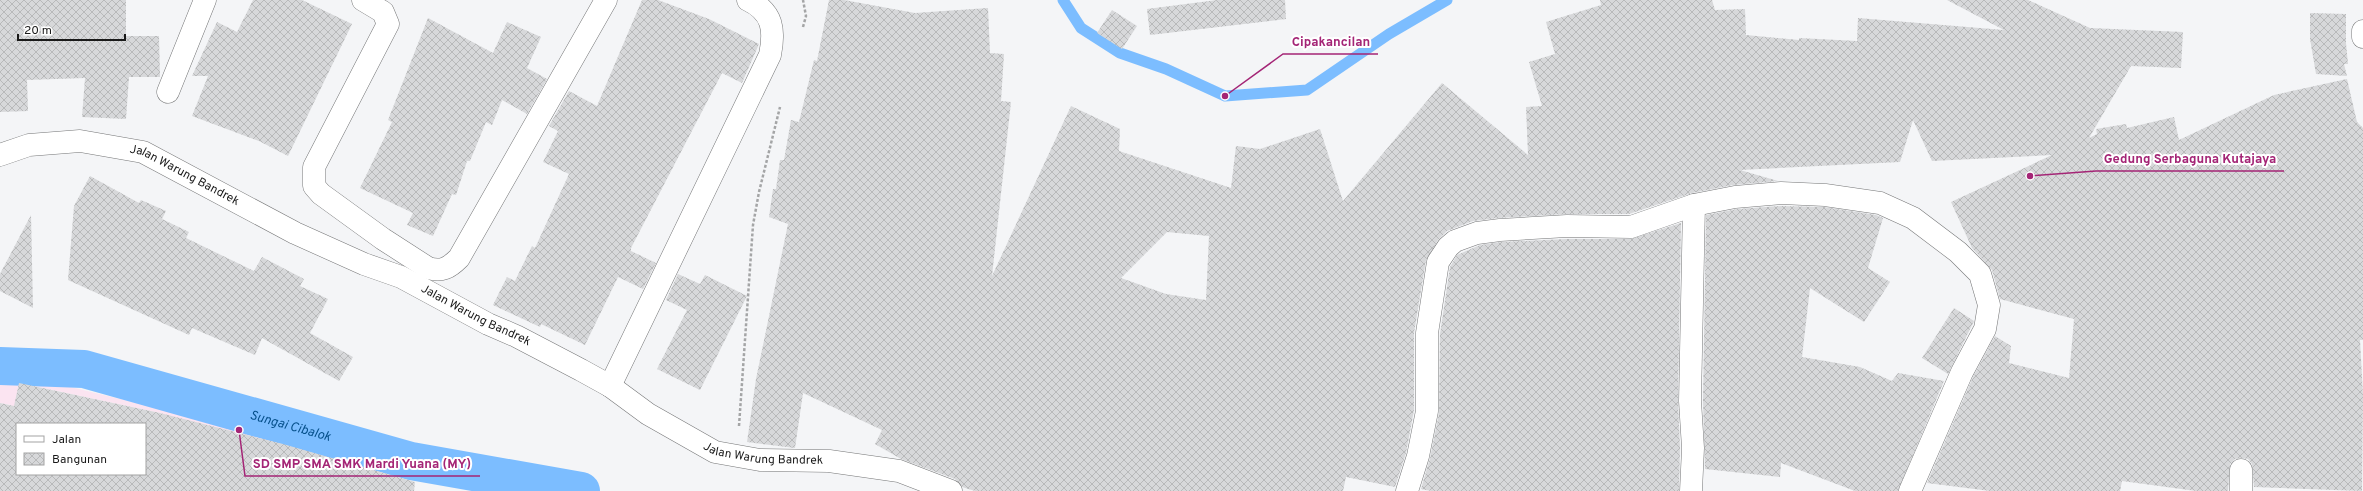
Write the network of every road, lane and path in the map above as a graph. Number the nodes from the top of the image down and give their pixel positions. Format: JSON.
{"nodes":[{"id":1,"x":205,"y":0,"type":"edge"},
{"id":2,"x":363,"y":0,"type":"edge"},
{"id":3,"x":606,"y":0,"type":"edge"},
{"id":4,"x":748,"y":0,"type":"edge"},
{"id":5,"x":803,"y":0,"type":"edge"},
{"id":6,"x":802,"y":31,"type":"dead end"},
{"id":7,"x":2363,"y":31,"type":"edge"},
{"id":8,"x":2363,"y":37,"type":"edge"},
{"id":9,"x":168,"y":92,"type":"dead end"},
{"id":10,"x":782,"y":100,"type":"dead end"},
{"id":11,"x":0,"y":155,"type":"edge"},
{"id":12,"x":1694,"y":205,"type":"junction"},
{"id":13,"x":610,"y":386,"type":"junction"},
{"id":14,"x":735,"y":457,"type":"junction"},
{"id":15,"x":950,"y":491,"type":"edge"},
{"id":16,"x":1407,"y":491,"type":"edge"},
{"id":17,"x":1691,"y":491,"type":"edge"},
{"id":18,"x":1910,"y":491,"type":"edge"}],
"edges":[{"from":1,"to":9,"type":"street"},
{"from":2,"to":3,"type":"street"},
{"from":4,"to":13,"type":"street"},
{"from":5,"to":6,"type":"path"},
{"from":7,"to":8,"type":"street"},
{"from":10,"to":14,"type":"path"},
{"from":11,"to":13,"type":"street","name":"Jalan Warung Bandrek"},
{"from":12,"to":16,"type":"street"},
{"from":12,"to":17,"type":"street"},
{"from":12,"to":18,"type":"street"},
{"from":13,"to":14,"type":"street","name":"Jalan Warung Bandrek"},
{"from":14,"to":15,"type":"street","name":"Jalan Warung Bandrek"}]}
